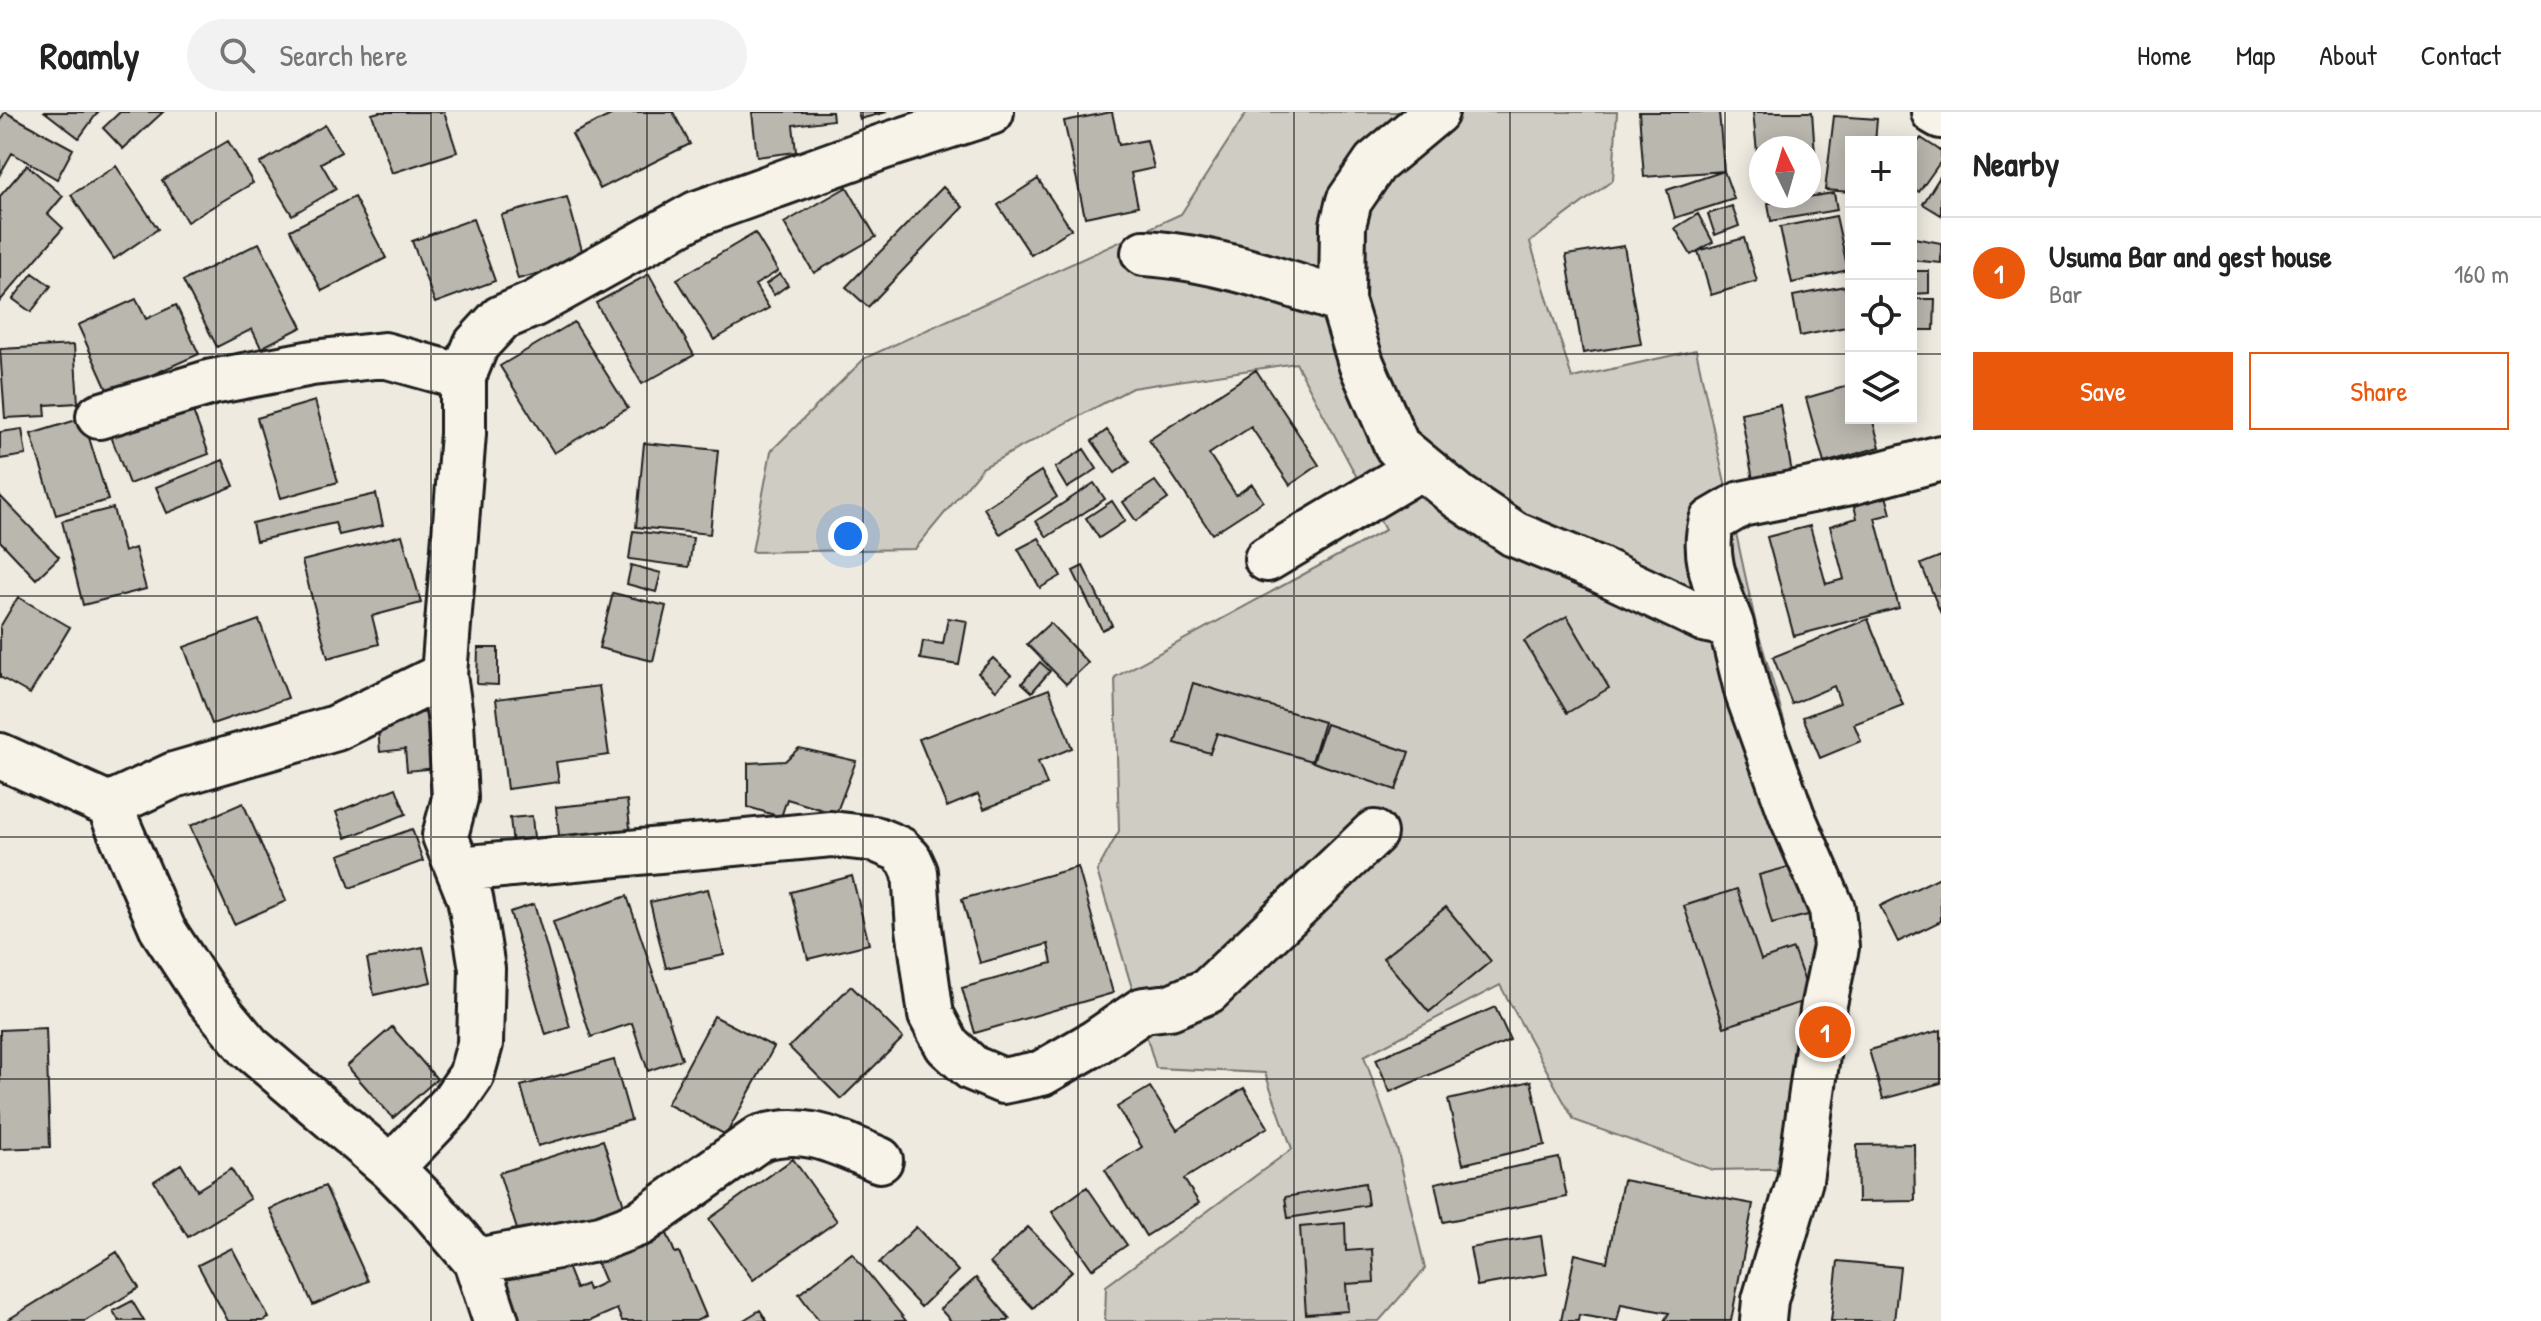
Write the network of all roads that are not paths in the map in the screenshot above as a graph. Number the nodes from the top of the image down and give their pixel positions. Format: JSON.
{"nodes":[{"id":1,"x":991,"y":112,"type":"edge"},
{"id":2,"x":1436,"y":112,"type":"edge"},
{"id":3,"x":1934,"y":112,"type":"edge"},
{"id":4,"x":1941,"y":116,"type":"edge"},
{"id":5,"x":1144,"y":253,"type":"dead end"},
{"id":6,"x":1342,"y":301,"type":"junction"},
{"id":7,"x":463,"y":377,"type":"junction"},
{"id":8,"x":99,"y":416,"type":"dead end"},
{"id":9,"x":1941,"y":458,"type":"edge"},
{"id":10,"x":1421,"y":467,"type":"junction"},
{"id":11,"x":1267,"y":559,"type":"dead end"},
{"id":12,"x":1731,"y":625,"type":"junction"},
{"id":13,"x":444,"y":675,"type":"junction"},
{"id":14,"x":0,"y":756,"type":"edge"},
{"id":15,"x":109,"y":805,"type":"junction"},
{"id":16,"x":1374,"y":833,"type":"dead end"},
{"id":17,"x":459,"y":869,"type":"junction"},
{"id":18,"x":880,"y":1160,"type":"dead end"},
{"id":19,"x":391,"y":1168,"type":"junction"},
{"id":20,"x":476,"y":1261,"type":"junction"},
{"id":21,"x":496,"y":1321,"type":"edge"},
{"id":22,"x":1763,"y":1321,"type":"edge"}],
"edges":[{"from":1,"to":7,"type":"street"},
{"from":2,"to":6,"type":"street"},
{"from":3,"to":4,"type":"street"},
{"from":5,"to":6,"type":"street"},
{"from":6,"to":10,"type":"street"},
{"from":7,"to":8,"type":"street"},
{"from":7,"to":13,"type":"street"},
{"from":9,"to":12,"type":"street"},
{"from":10,"to":11,"type":"street"},
{"from":10,"to":12,"type":"street"},
{"from":12,"to":22,"type":"street"},
{"from":13,"to":15,"type":"street"},
{"from":13,"to":17,"type":"street"},
{"from":14,"to":15,"type":"street"},
{"from":15,"to":19,"type":"street"},
{"from":16,"to":17,"type":"street"},
{"from":17,"to":19,"type":"street"},
{"from":18,"to":20,"type":"street"},
{"from":19,"to":20,"type":"street"},
{"from":20,"to":21,"type":"street"}]}
